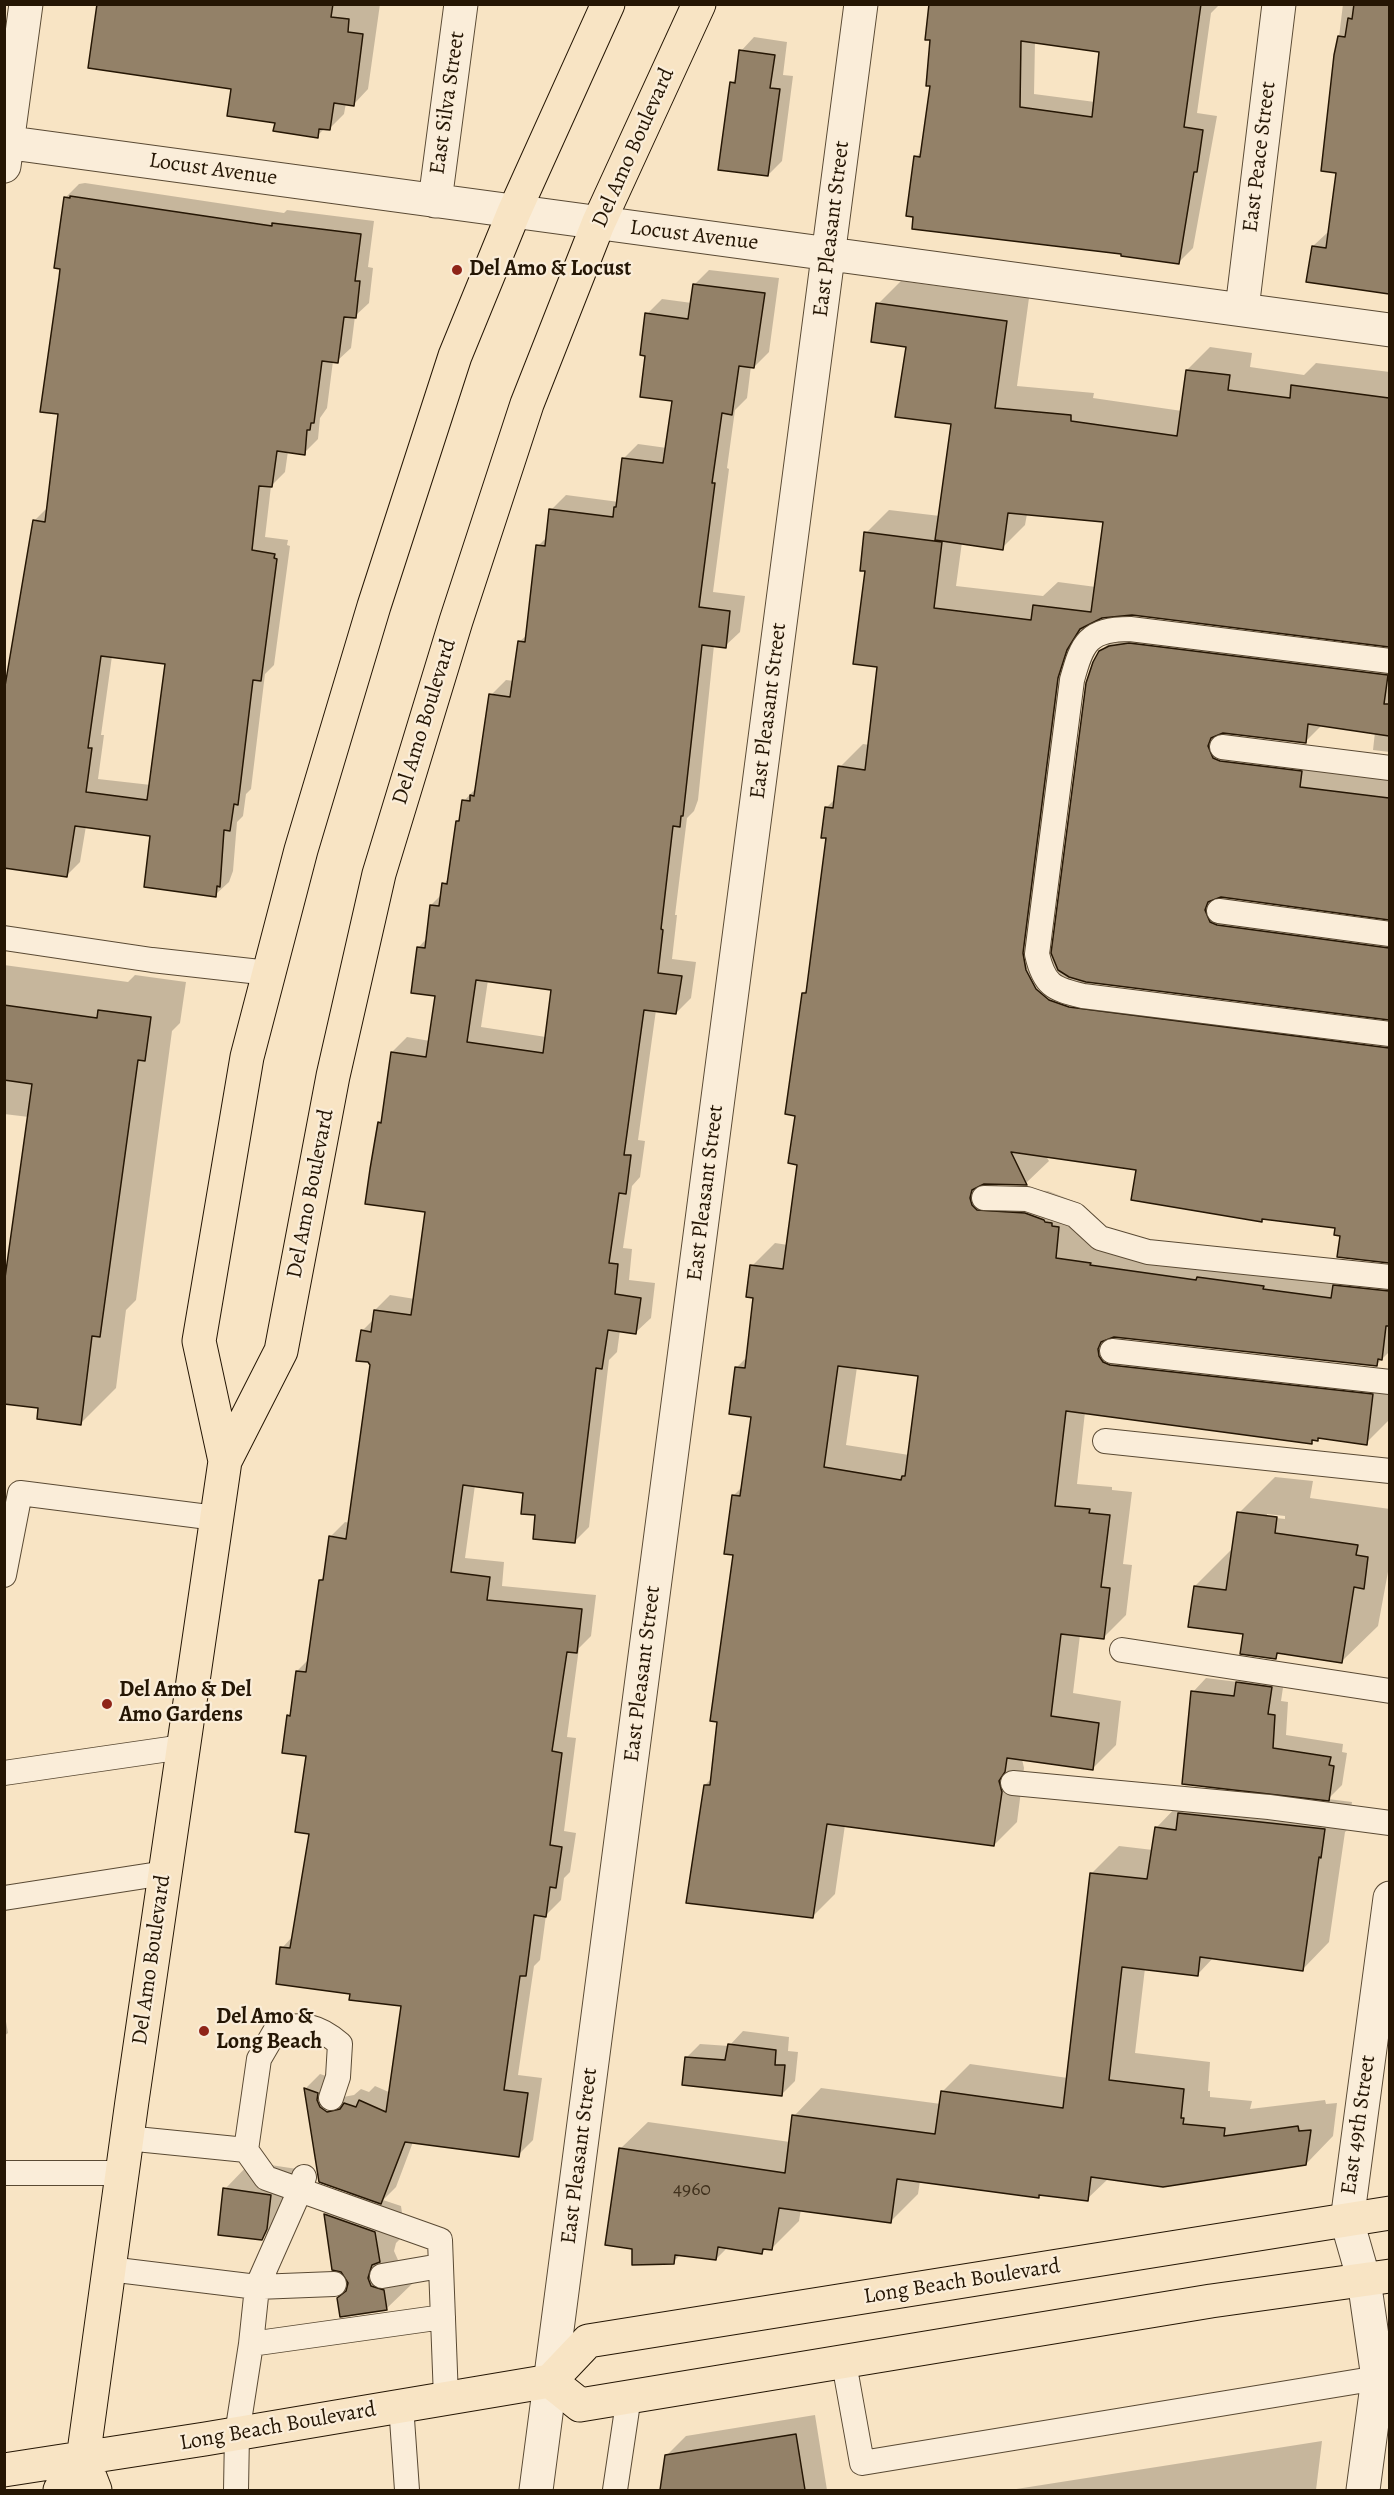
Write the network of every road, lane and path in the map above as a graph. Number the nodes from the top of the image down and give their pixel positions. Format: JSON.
{"nodes":[{"id":1,"x":26,"y":4,"type":"edge"},
{"id":2,"x":461,"y":4,"type":"edge"},
{"id":3,"x":608,"y":4,"type":"edge"},
{"id":4,"x":699,"y":4,"type":"edge"},
{"id":5,"x":861,"y":4,"type":"edge"},
{"id":6,"x":1279,"y":4,"type":"edge"},
{"id":7,"x":6,"y":150,"type":"edge"},
{"id":8,"x":435,"y":201,"type":"junction"},
{"id":9,"x":514,"y":212,"type":"junction"},
{"id":10,"x":598,"y":224,"type":"junction"},
{"id":11,"x":829,"y":254,"type":"junction"},
{"id":12,"x":1242,"y":309,"type":"junction"},
{"id":13,"x":1389,"y":330,"type":"edge"},
{"id":14,"x":1389,"y":661,"type":"edge"},
{"id":15,"x":1222,"y":747,"type":"dead end"},
{"id":16,"x":1389,"y":768,"type":"edge"},
{"id":17,"x":1219,"y":911,"type":"dead end"},
{"id":18,"x":1389,"y":934,"type":"edge"},
{"id":19,"x":4,"y":938,"type":"edge"},
{"id":20,"x":269,"y":973,"type":"junction"},
{"id":21,"x":1389,"y":1034,"type":"edge"},
{"id":22,"x":984,"y":1198,"type":"dead end"},
{"id":23,"x":1389,"y":1277,"type":"edge"},
{"id":24,"x":1112,"y":1351,"type":"dead end"},
{"id":25,"x":1389,"y":1382,"type":"edge"},
{"id":26,"x":1105,"y":1441,"type":"dead end"},
{"id":27,"x":225,"y":1461,"type":"junction"},
{"id":28,"x":1389,"y":1471,"type":"edge"},
{"id":29,"x":216,"y":1518,"type":"junction"},
{"id":30,"x":4,"y":1575,"type":"edge"},
{"id":31,"x":1122,"y":1650,"type":"dead end"},
{"id":32,"x":1389,"y":1691,"type":"edge"},
{"id":33,"x":183,"y":1747,"type":"junction"},
{"id":34,"x":6,"y":1766,"type":"edge"},
{"id":35,"x":1013,"y":1783,"type":"dead end"},
{"id":36,"x":1389,"y":1823,"type":"edge"},
{"id":37,"x":165,"y":1874,"type":"junction"},
{"id":38,"x":4,"y":1898,"type":"edge"},
{"id":39,"x":1389,"y":1898,"type":"edge"},
{"id":40,"x":1384,"y":1978,"type":"edge"},
{"id":41,"x":332,"y":2098,"type":"dead end"},
{"id":42,"x":126,"y":2138,"type":"junction"},
{"id":43,"x":246,"y":2150,"type":"junction"},
{"id":44,"x":4,"y":2173,"type":"edge"},
{"id":45,"x":122,"y":2173,"type":"junction"},
{"id":46,"x":302,"y":2183,"type":"junction"},
{"id":47,"x":1389,"y":2214,"type":"edge"},
{"id":48,"x":1347,"y":2221,"type":"junction"},
{"id":49,"x":440,"y":2266,"type":"junction"},
{"id":50,"x":109,"y":2269,"type":"junction"},
{"id":51,"x":382,"y":2276,"type":"dead end"},
{"id":52,"x":1377,"y":2278,"type":"edge"},
{"id":53,"x":334,"y":2284,"type":"dead end"},
{"id":54,"x":257,"y":2287,"type":"junction"},
{"id":55,"x":442,"y":2317,"type":"junction"},
{"id":56,"x":251,"y":2344,"type":"junction"},
{"id":57,"x":844,"y":2363,"type":"junction"},
{"id":58,"x":1378,"y":2378,"type":"junction"},
{"id":59,"x":550,"y":2380,"type":"junction"},
{"id":60,"x":629,"y":2396,"type":"junction"},
{"id":61,"x":446,"y":2398,"type":"junction"},
{"id":62,"x":401,"y":2405,"type":"junction"},
{"id":63,"x":237,"y":2434,"type":"junction"},
{"id":64,"x":82,"y":2459,"type":"junction"},
{"id":65,"x":4,"y":2470,"type":"edge"},
{"id":66,"x":60,"y":2490,"type":"edge"},
{"id":67,"x":95,"y":2490,"type":"edge"},
{"id":68,"x":236,"y":2490,"type":"edge"},
{"id":69,"x":407,"y":2490,"type":"edge"},
{"id":70,"x":536,"y":2490,"type":"edge"},
{"id":71,"x":615,"y":2490,"type":"edge"},
{"id":72,"x":1363,"y":2490,"type":"edge"}],
"edges":[{"from":1,"to":7,"type":"street"},
{"from":2,"to":8,"type":"street","name":"East Silva Street"},
{"from":3,"to":9,"type":"main road","name":"Del Amo Boulevard"},
{"from":4,"to":10,"type":"main road","name":"Del Amo Boulevard"},
{"from":5,"to":11,"type":"street","name":"East Pleasant Street"},
{"from":6,"to":12,"type":"street","name":"East Peace Street"},
{"from":7,"to":8,"type":"street","name":"Locust Avenue"},
{"from":8,"to":9,"type":"street","name":"Locust Avenue"},
{"from":9,"to":10,"type":"street","name":"Locust Avenue"},
{"from":9,"to":20,"type":"main road","name":"Del Amo Boulevard"},
{"from":10,"to":11,"type":"street","name":"Locust Avenue"},
{"from":10,"to":27,"type":"main road","name":"Del Amo Boulevard"},
{"from":11,"to":12,"type":"street","name":"Locust Avenue"},
{"from":11,"to":59,"type":"street","name":"East Pleasant Street"},
{"from":12,"to":13,"type":"street"},
{"from":14,"to":21,"type":"lane"},
{"from":15,"to":16,"type":"lane"},
{"from":17,"to":18,"type":"lane"},
{"from":19,"to":20,"type":"lane"},
{"from":20,"to":27,"type":"main road","name":"Del Amo Boulevard"},
{"from":22,"to":23,"type":"lane"},
{"from":24,"to":25,"type":"lane"},
{"from":26,"to":28,"type":"lane"},
{"from":27,"to":29,"type":"main road","name":"Del Amo Boulevard"},
{"from":29,"to":30,"type":"lane"},
{"from":29,"to":33,"type":"main road","name":"Del Amo Boulevard"},
{"from":31,"to":32,"type":"lane"},
{"from":33,"to":34,"type":"lane"},
{"from":33,"to":37,"type":"main road","name":"Del Amo Boulevard"},
{"from":35,"to":36,"type":"lane"},
{"from":37,"to":38,"type":"lane"},
{"from":37,"to":42,"type":"main road","name":"Del Amo Boulevard"},
{"from":39,"to":40,"type":"street","name":"East 49th Street"},
{"from":40,"to":48,"type":"street","name":"East 49th Street"},
{"from":41,"to":43,"type":"lane"},
{"from":42,"to":43,"type":"lane"},
{"from":42,"to":45,"type":"main road","name":"Del Amo Boulevard"},
{"from":43,"to":46,"type":"lane"},
{"from":44,"to":45,"type":"lane"},
{"from":45,"to":50,"type":"main road","name":"Del Amo Boulevard"},
{"from":46,"to":49,"type":"lane"},
{"from":46,"to":54,"type":"lane"},
{"from":47,"to":48,"type":"main road","name":"Long Beach Boulevard"},
{"from":48,"to":52,"type":"street","name":"East 49th Street"},
{"from":48,"to":59,"type":"main road","name":"Long Beach Boulevard"},
{"from":49,"to":51,"type":"lane"},
{"from":49,"to":55,"type":"lane"},
{"from":50,"to":54,"type":"lane"},
{"from":50,"to":64,"type":"main road","name":"Del Amo Boulevard"},
{"from":52,"to":57,"type":"main road"},
{"from":52,"to":58,"type":"street","name":"East 49th Street"},
{"from":53,"to":54,"type":"lane"},
{"from":54,"to":56,"type":"lane"},
{"from":55,"to":56,"type":"lane"},
{"from":55,"to":61,"type":"lane"},
{"from":56,"to":63,"type":"lane"},
{"from":57,"to":58,"type":"lane"},
{"from":57,"to":60,"type":"main road"},
{"from":58,"to":72,"type":"street","name":"East 49th Street"},
{"from":59,"to":60,"type":"main road"},
{"from":59,"to":61,"type":"main road","name":"Long Beach Boulevard"},
{"from":59,"to":70,"type":"street","name":"East Pleasant Street"},
{"from":60,"to":71,"type":"lane"},
{"from":61,"to":62,"type":"main road","name":"Long Beach Boulevard"},
{"from":62,"to":63,"type":"main road","name":"Long Beach Boulevard"},
{"from":62,"to":69,"type":"lane"},
{"from":63,"to":64,"type":"main road","name":"Long Beach Boulevard"},
{"from":63,"to":68,"type":"lane"},
{"from":64,"to":65,"type":"main road","name":"Long Beach Boulevard"},
{"from":64,"to":66,"type":"main road","name":"Del Amo Boulevard"},
{"from":64,"to":67,"type":"main road"}]}
